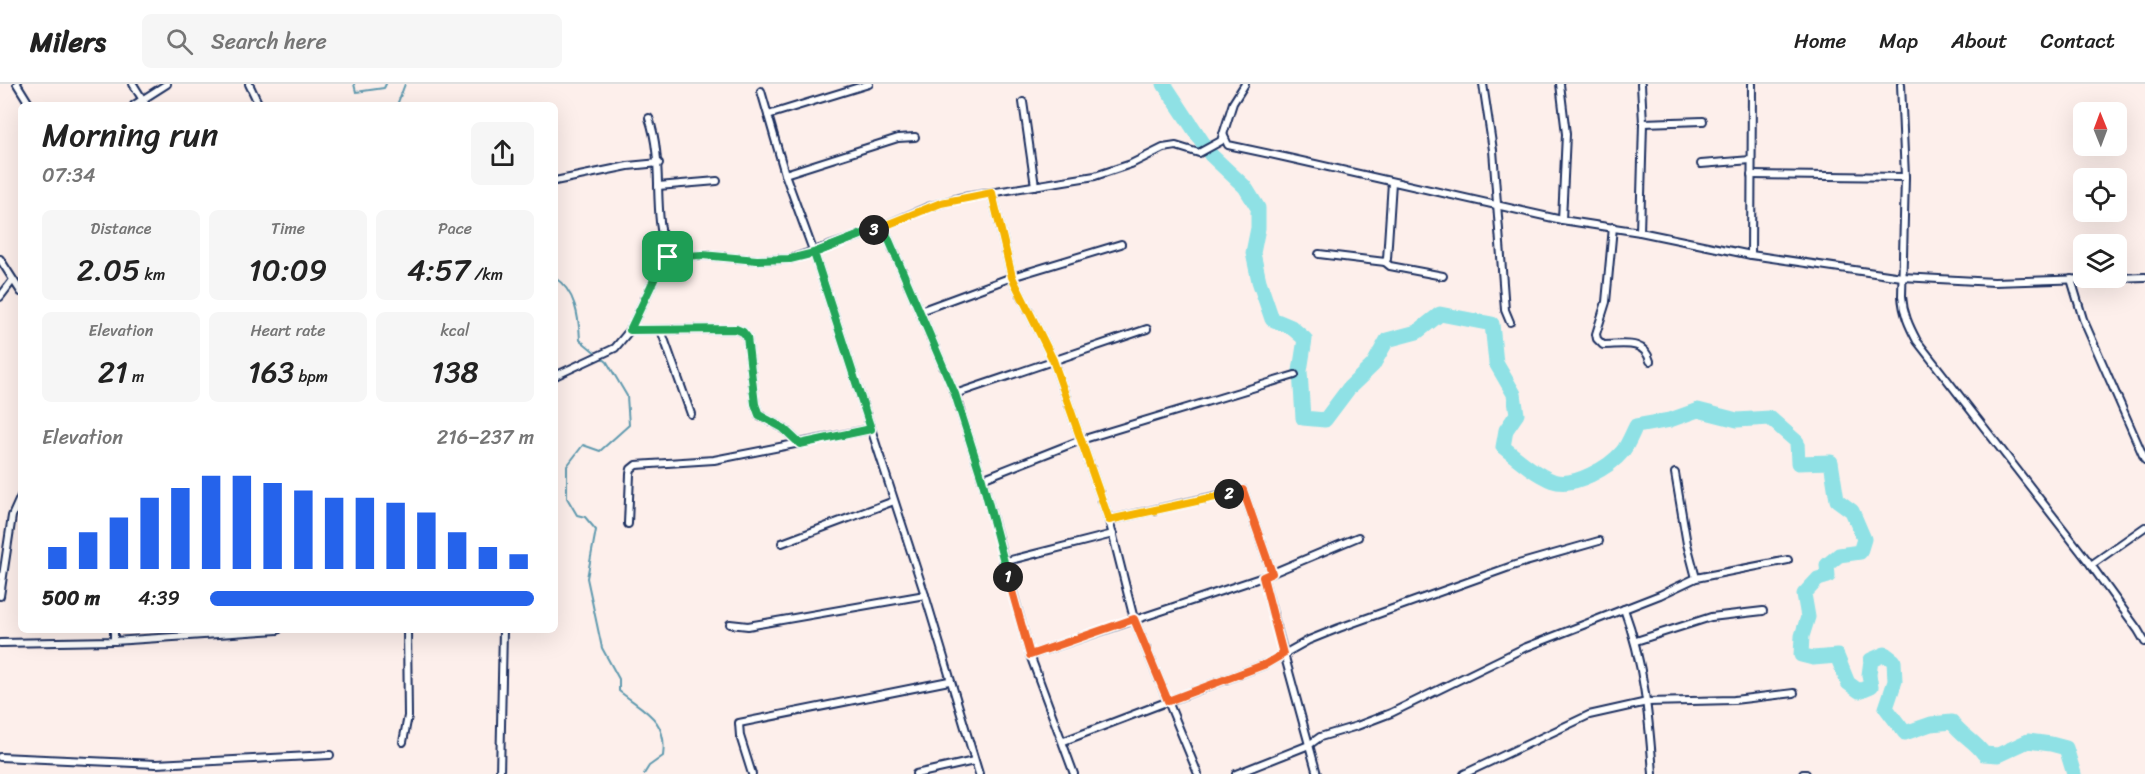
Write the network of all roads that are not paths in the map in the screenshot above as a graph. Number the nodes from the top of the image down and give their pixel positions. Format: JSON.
{"nodes":[{"id":1,"x":17,"y":84,"type":"edge"},
{"id":2,"x":133,"y":84,"type":"edge"},
{"id":3,"x":167,"y":84,"type":"edge"},
{"id":4,"x":249,"y":84,"type":"edge"},
{"id":5,"x":869,"y":84,"type":"edge"},
{"id":6,"x":1245,"y":84,"type":"edge"},
{"id":7,"x":1483,"y":84,"type":"edge"},
{"id":8,"x":1560,"y":84,"type":"edge"},
{"id":9,"x":1641,"y":84,"type":"edge"},
{"id":10,"x":1752,"y":84,"type":"edge"},
{"id":11,"x":1901,"y":84,"type":"edge"},
{"id":12,"x":761,"y":91,"type":"dead end"},
{"id":13,"x":28,"y":102,"type":"edge"},
{"id":14,"x":144,"y":102,"type":"edge"},
{"id":15,"x":258,"y":102,"type":"edge"},
{"id":16,"x":1023,"y":102,"type":"dead end"},
{"id":17,"x":768,"y":116,"type":"junction"},
{"id":18,"x":649,"y":118,"type":"dead end"},
{"id":19,"x":1702,"y":121,"type":"dead end"},
{"id":20,"x":1643,"y":123,"type":"junction"},
{"id":21,"x":915,"y":137,"type":"dead end"},
{"id":22,"x":1222,"y":138,"type":"junction"},
{"id":23,"x":1751,"y":160,"type":"junction"},
{"id":24,"x":658,"y":163,"type":"junction"},
{"id":25,"x":1701,"y":164,"type":"dead end"},
{"id":26,"x":785,"y":174,"type":"junction"},
{"id":27,"x":1751,"y":175,"type":"junction"},
{"id":28,"x":1905,"y":177,"type":"junction"},
{"id":29,"x":558,"y":180,"type":"edge"},
{"id":30,"x":717,"y":181,"type":"dead end"},
{"id":31,"x":1392,"y":182,"type":"junction"},
{"id":32,"x":658,"y":186,"type":"junction"},
{"id":33,"x":1035,"y":186,"type":"junction"},
{"id":34,"x":992,"y":193,"type":"junction"},
{"id":35,"x":1498,"y":207,"type":"junction"},
{"id":36,"x":1562,"y":220,"type":"junction"},
{"id":37,"x":883,"y":226,"type":"junction"},
{"id":38,"x":1613,"y":227,"type":"junction"},
{"id":39,"x":1640,"y":232,"type":"junction"},
{"id":40,"x":1121,"y":244,"type":"dead end"},
{"id":41,"x":814,"y":253,"type":"junction"},
{"id":42,"x":1319,"y":254,"type":"dead end"},
{"id":43,"x":1751,"y":255,"type":"junction"},
{"id":44,"x":668,"y":257,"type":"junction"},
{"id":45,"x":0,"y":259,"type":"edge"},
{"id":46,"x":1384,"y":262,"type":"junction"},
{"id":47,"x":1443,"y":276,"type":"dead end"},
{"id":48,"x":1012,"y":277,"type":"junction"},
{"id":49,"x":1902,"y":277,"type":"junction"},
{"id":50,"x":2145,"y":277,"type":"edge"},
{"id":51,"x":2071,"y":279,"type":"junction"},
{"id":52,"x":13,"y":280,"type":"junction"},
{"id":53,"x":18,"y":288,"type":"edge"},
{"id":54,"x":0,"y":297,"type":"edge"},
{"id":55,"x":920,"y":311,"type":"junction"},
{"id":56,"x":1510,"y":322,"type":"dead end"},
{"id":57,"x":1147,"y":329,"type":"dead end"},
{"id":58,"x":630,"y":330,"type":"junction"},
{"id":59,"x":661,"y":330,"type":"junction"},
{"id":60,"x":1053,"y":360,"type":"junction"},
{"id":61,"x":1650,"y":361,"type":"dead end"},
{"id":62,"x":558,"y":375,"type":"edge"},
{"id":63,"x":1295,"y":375,"type":"dead end"},
{"id":64,"x":955,"y":394,"type":"junction"},
{"id":65,"x":691,"y":414,"type":"dead end"},
{"id":66,"x":871,"y":429,"type":"junction"},
{"id":67,"x":1082,"y":440,"type":"junction"},
{"id":68,"x":800,"y":444,"type":"junction"},
{"id":69,"x":2145,"y":460,"type":"edge"},
{"id":70,"x":1675,"y":472,"type":"dead end"},
{"id":71,"x":982,"y":479,"type":"junction"},
{"id":72,"x":894,"y":501,"type":"junction"},
{"id":73,"x":18,"y":503,"type":"edge"},
{"id":74,"x":1109,"y":520,"type":"junction"},
{"id":75,"x":628,"y":524,"type":"dead end"},
{"id":76,"x":2145,"y":527,"type":"edge"},
{"id":77,"x":1113,"y":534,"type":"junction"},
{"id":78,"x":1358,"y":537,"type":"dead end"},
{"id":79,"x":1599,"y":541,"type":"dead end"},
{"id":80,"x":782,"y":543,"type":"dead end"},
{"id":81,"x":1788,"y":560,"type":"dead end"},
{"id":82,"x":1004,"y":562,"type":"junction"},
{"id":83,"x":2091,"y":565,"type":"junction"},
{"id":84,"x":1272,"y":573,"type":"junction"},
{"id":85,"x":1263,"y":577,"type":"junction"},
{"id":86,"x":1696,"y":578,"type":"junction"},
{"id":87,"x":925,"y":595,"type":"junction"},
{"id":88,"x":0,"y":596,"type":"edge"},
{"id":89,"x":1624,"y":609,"type":"junction"},
{"id":90,"x":1762,"y":611,"type":"dead end"},
{"id":91,"x":1134,"y":619,"type":"junction"},
{"id":92,"x":730,"y":624,"type":"dead end"},
{"id":93,"x":114,"y":633,"type":"edge"},
{"id":94,"x":229,"y":633,"type":"edge"},
{"id":95,"x":407,"y":633,"type":"edge"},
{"id":96,"x":503,"y":633,"type":"edge"},
{"id":97,"x":114,"y":640,"type":"junction"},
{"id":98,"x":1636,"y":641,"type":"junction"},
{"id":99,"x":2145,"y":642,"type":"edge"},
{"id":100,"x":0,"y":643,"type":"edge"},
{"id":101,"x":1283,"y":654,"type":"junction"},
{"id":102,"x":1030,"y":655,"type":"junction"},
{"id":103,"x":949,"y":681,"type":"junction"},
{"id":104,"x":1794,"y":693,"type":"dead end"},
{"id":105,"x":1168,"y":701,"type":"junction"},
{"id":106,"x":1647,"y":702,"type":"junction"},
{"id":107,"x":1064,"y":741,"type":"junction"},
{"id":108,"x":403,"y":742,"type":"dead end"},
{"id":109,"x":1309,"y":745,"type":"junction"},
{"id":110,"x":330,"y":755,"type":"dead end"},
{"id":111,"x":0,"y":757,"type":"edge"},
{"id":112,"x":974,"y":761,"type":"junction"},
{"id":113,"x":500,"y":774,"type":"edge"},
{"id":114,"x":752,"y":774,"type":"edge"},
{"id":115,"x":916,"y":774,"type":"edge"},
{"id":116,"x":978,"y":774,"type":"edge"},
{"id":117,"x":1074,"y":774,"type":"edge"},
{"id":118,"x":1198,"y":774,"type":"edge"},
{"id":119,"x":1236,"y":774,"type":"edge"},
{"id":120,"x":1317,"y":774,"type":"edge"},
{"id":121,"x":1464,"y":774,"type":"edge"},
{"id":122,"x":1653,"y":774,"type":"edge"}],
"edges":[{"from":1,"to":13,"type":"street"},
{"from":2,"to":14,"type":"street"},
{"from":3,"to":14,"type":"street"},
{"from":4,"to":15,"type":"street"},
{"from":5,"to":17,"type":"street"},
{"from":6,"to":22,"type":"street"},
{"from":7,"to":35,"type":"street"},
{"from":8,"to":36,"type":"street"},
{"from":9,"to":20,"type":"street"},
{"from":10,"to":23,"type":"street"},
{"from":11,"to":28,"type":"street"},
{"from":12,"to":17,"type":"street"},
{"from":16,"to":33,"type":"street"},
{"from":17,"to":26,"type":"street"},
{"from":18,"to":24,"type":"street"},
{"from":19,"to":20,"type":"street"},
{"from":20,"to":39,"type":"street"},
{"from":21,"to":26,"type":"street"},
{"from":22,"to":31,"type":"street"},
{"from":22,"to":33,"type":"street"},
{"from":23,"to":25,"type":"street"},
{"from":23,"to":27,"type":"street"},
{"from":24,"to":29,"type":"street"},
{"from":24,"to":32,"type":"street"},
{"from":26,"to":41,"type":"street"},
{"from":27,"to":28,"type":"street"},
{"from":27,"to":43,"type":"street"},
{"from":28,"to":49,"type":"street"},
{"from":30,"to":32,"type":"street"},
{"from":31,"to":35,"type":"street"},
{"from":31,"to":46,"type":"street"},
{"from":32,"to":44,"type":"street"},
{"from":33,"to":34,"type":"street"},
{"from":34,"to":37,"type":"street"},
{"from":34,"to":48,"type":"street"},
{"from":35,"to":36,"type":"street"},
{"from":35,"to":56,"type":"street"},
{"from":36,"to":38,"type":"street"},
{"from":37,"to":41,"type":"street"},
{"from":37,"to":55,"type":"street"},
{"from":38,"to":39,"type":"street"},
{"from":38,"to":61,"type":"street"},
{"from":39,"to":43,"type":"street"},
{"from":40,"to":48,"type":"street"},
{"from":41,"to":44,"type":"street"},
{"from":41,"to":66,"type":"street"},
{"from":42,"to":46,"type":"street"},
{"from":43,"to":49,"type":"street"},
{"from":44,"to":58,"type":"street"},
{"from":45,"to":52,"type":"street"},
{"from":46,"to":47,"type":"street"},
{"from":48,"to":55,"type":"street"},
{"from":48,"to":60,"type":"street"},
{"from":49,"to":51,"type":"street"},
{"from":49,"to":83,"type":"street"},
{"from":50,"to":51,"type":"street"},
{"from":51,"to":69,"type":"street"},
{"from":52,"to":53,"type":"street"},
{"from":52,"to":54,"type":"street"},
{"from":55,"to":64,"type":"street"},
{"from":57,"to":60,"type":"street"},
{"from":58,"to":59,"type":"street"},
{"from":58,"to":62,"type":"street"},
{"from":59,"to":65,"type":"street"},
{"from":59,"to":68,"type":"street"},
{"from":60,"to":64,"type":"street"},
{"from":60,"to":67,"type":"street"},
{"from":63,"to":67,"type":"street"},
{"from":64,"to":71,"type":"street"},
{"from":66,"to":68,"type":"street"},
{"from":66,"to":72,"type":"street"},
{"from":67,"to":71,"type":"street"},
{"from":67,"to":74,"type":"street"},
{"from":68,"to":75,"type":"street"},
{"from":70,"to":86,"type":"street"},
{"from":71,"to":82,"type":"street"},
{"from":72,"to":80,"type":"street"},
{"from":72,"to":87,"type":"street"},
{"from":73,"to":88,"type":"street"},
{"from":74,"to":77,"type":"street"},
{"from":74,"to":84,"type":"street"},
{"from":76,"to":83,"type":"street"},
{"from":77,"to":82,"type":"street"},
{"from":77,"to":91,"type":"street"},
{"from":78,"to":84,"type":"street"},
{"from":79,"to":101,"type":"street"},
{"from":81,"to":86,"type":"street"},
{"from":82,"to":102,"type":"street"},
{"from":83,"to":99,"type":"street"},
{"from":84,"to":85,"type":"street"},
{"from":85,"to":91,"type":"street"},
{"from":85,"to":101,"type":"street"},
{"from":86,"to":89,"type":"street"},
{"from":87,"to":92,"type":"street"},
{"from":87,"to":103,"type":"street"},
{"from":89,"to":98,"type":"street"},
{"from":89,"to":109,"type":"street"},
{"from":90,"to":98,"type":"street"},
{"from":91,"to":102,"type":"street"},
{"from":91,"to":105,"type":"street"},
{"from":93,"to":97,"type":"street"},
{"from":94,"to":97,"type":"street"},
{"from":95,"to":108,"type":"street"},
{"from":96,"to":113,"type":"street"},
{"from":97,"to":100,"type":"street"},
{"from":98,"to":106,"type":"street"},
{"from":101,"to":105,"type":"street"},
{"from":101,"to":109,"type":"street"},
{"from":102,"to":107,"type":"street"},
{"from":103,"to":112,"type":"street"},
{"from":103,"to":114,"type":"street"},
{"from":104,"to":106,"type":"street"},
{"from":105,"to":107,"type":"street"},
{"from":105,"to":118,"type":"street"},
{"from":106,"to":121,"type":"street"},
{"from":106,"to":122,"type":"street"},
{"from":107,"to":117,"type":"street"},
{"from":109,"to":119,"type":"street"},
{"from":109,"to":120,"type":"street"},
{"from":110,"to":111,"type":"street"},
{"from":112,"to":115,"type":"street"},
{"from":112,"to":116,"type":"street"}]}
